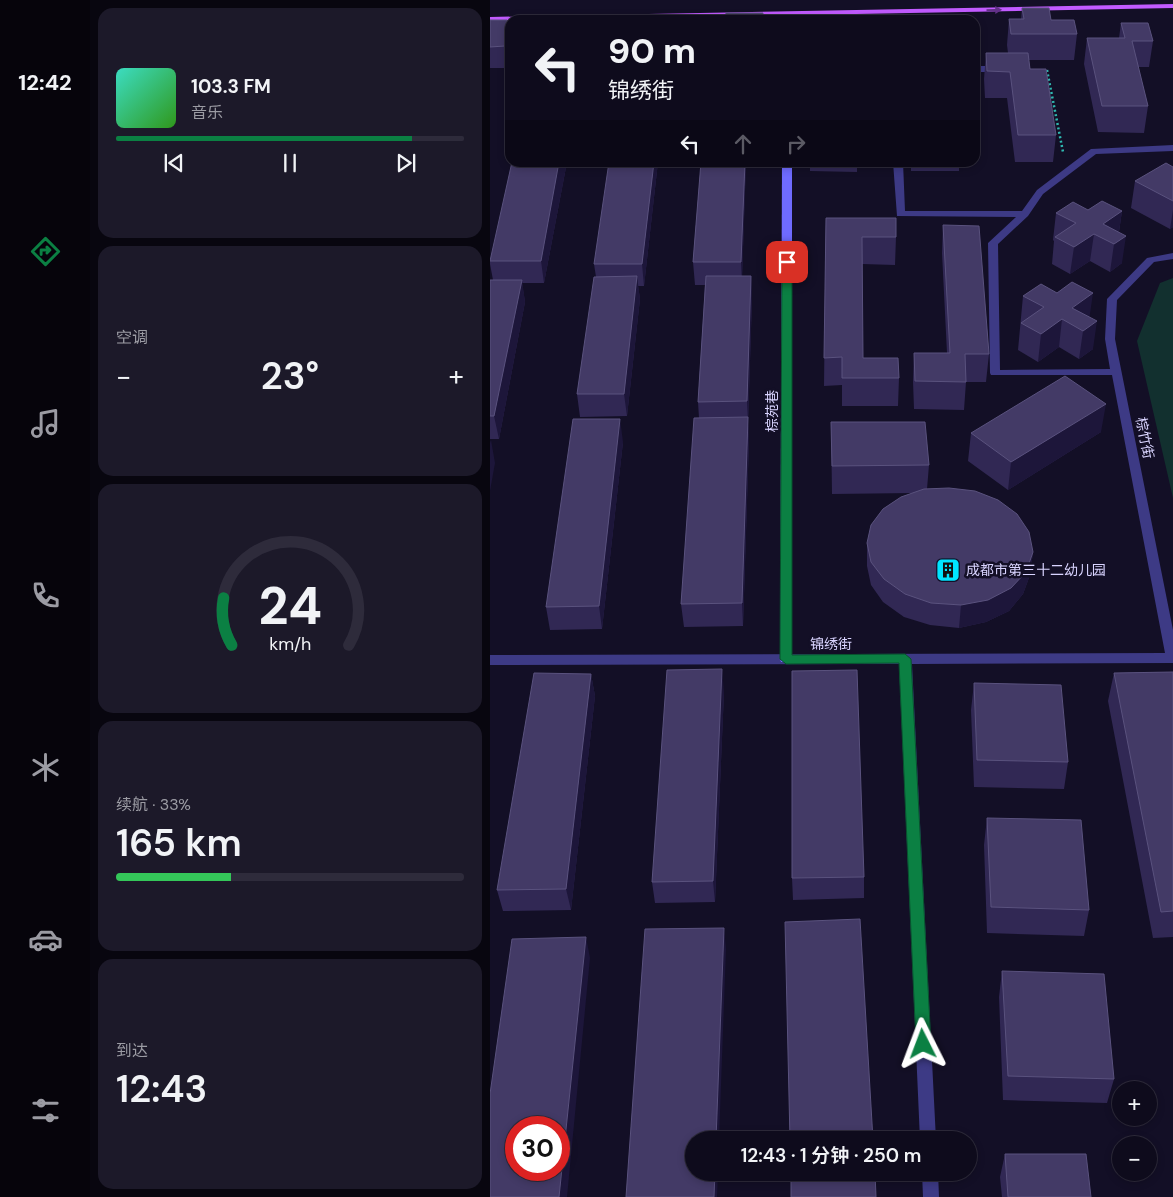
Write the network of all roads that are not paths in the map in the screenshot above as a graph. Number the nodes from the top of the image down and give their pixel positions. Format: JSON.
{"nodes":[{"id":1,"x":1173,"y":6,"type":"edge"},
{"id":2,"x":858,"y":15,"type":"edge"},
{"id":3,"x":490,"y":19,"type":"edge"},
{"id":4,"x":505,"y":19,"type":"edge"},
{"id":5,"x":980,"y":70,"type":"edge"},
{"id":6,"x":1047,"y":70,"type":"edge"},
{"id":7,"x":1173,"y":148,"type":"edge"},
{"id":8,"x":787,"y":167,"type":"edge"},
{"id":9,"x":898,"y":167,"type":"edge"},
{"id":10,"x":1025,"y":214,"type":"junction"},
{"id":11,"x":1173,"y":256,"type":"edge"},
{"id":12,"x":1117,"y":372,"type":"junction"},
{"id":13,"x":1172,"y":658,"type":"edge"},
{"id":14,"x":786,"y":659,"type":"junction"},
{"id":15,"x":905,"y":659,"type":"junction"},
{"id":16,"x":490,"y":660,"type":"edge"},
{"id":17,"x":928,"y":1131,"type":"edge"},
{"id":18,"x":930,"y":1181,"type":"edge"},
{"id":19,"x":931,"y":1197,"type":"edge"}],
"edges":[{"from":2,"to":1,"type":"main road","one_way":true},
{"from":3,"to":4,"type":"main road"},
{"from":5,"to":6,"type":"street"},
{"from":7,"to":10,"type":"street"},
{"from":8,"to":14,"type":"street","name":"棕苑巷"},
{"from":9,"to":10,"type":"street"},
{"from":10,"to":12,"type":"street"},
{"from":11,"to":12,"type":"street","name":"棕竹街"},
{"from":12,"to":13,"type":"street","name":"棕竹街"},
{"from":13,"to":15,"type":"street","name":"锦绣街"},
{"from":14,"to":15,"type":"street","name":"锦绣街"},
{"from":14,"to":16,"type":"street","name":"锦绣街"},
{"from":15,"to":17,"type":"street"},
{"from":18,"to":19,"type":"street"}]}
